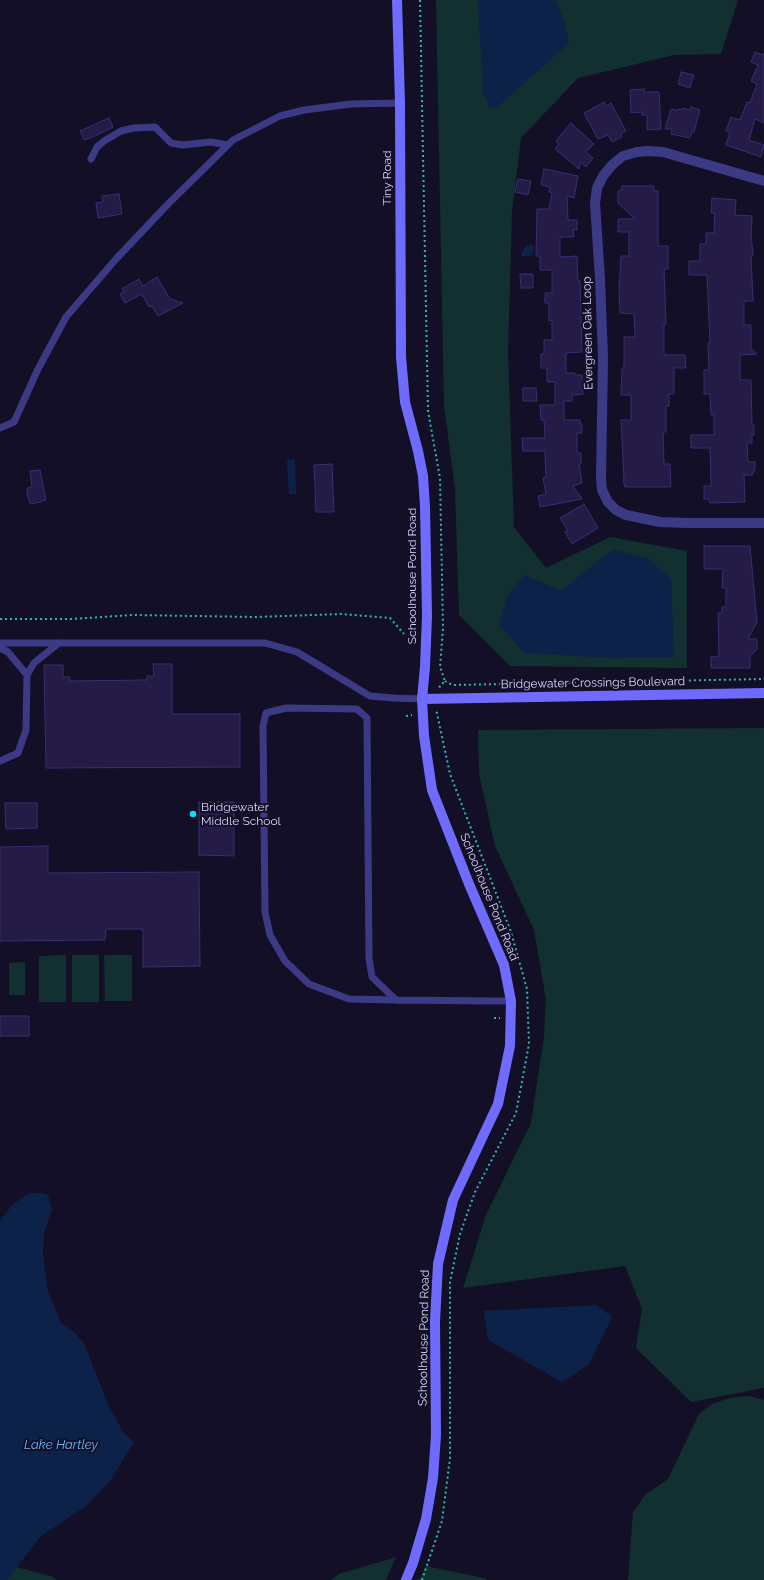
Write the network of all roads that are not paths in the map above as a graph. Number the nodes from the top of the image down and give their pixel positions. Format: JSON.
{"nodes":[{"id":1,"x":397,"y":0,"type":"edge"},
{"id":2,"x":400,"y":103,"type":"junction"},
{"id":3,"x":228,"y":145,"type":"junction"},
{"id":4,"x":91,"y":159,"type":"dead end"},
{"id":5,"x":764,"y":181,"type":"edge"},
{"id":6,"x":401,"y":357,"type":"joint"},
{"id":7,"x":0,"y":428,"type":"edge"},
{"id":8,"x":764,"y":523,"type":"edge"},
{"id":9,"x":0,"y":644,"type":"edge"},
{"id":10,"x":59,"y":644,"type":"junction"},
{"id":11,"x":0,"y":648,"type":"edge"},
{"id":12,"x":27,"y":675,"type":"junction"},
{"id":13,"x":764,"y":693,"type":"edge"},
{"id":14,"x":422,"y":699,"type":"junction"},
{"id":15,"x":0,"y":761,"type":"edge"},
{"id":16,"x":396,"y":1000,"type":"junction"},
{"id":17,"x":511,"y":1001,"type":"junction"},
{"id":18,"x":406,"y":1580,"type":"edge"}],
"edges":[{"from":1,"to":2,"type":"street","name":"Tiny Road"},
{"from":2,"to":3,"type":"lane"},
{"from":2,"to":6,"type":"street","name":"Tiny Road"},
{"from":3,"to":4,"type":"lane"},
{"from":3,"to":7,"type":"lane"},
{"from":5,"to":8,"type":"street","name":"Evergreen Oak Loop"},
{"from":6,"to":14,"type":"street","name":"Schoolhouse Pond Road"},
{"from":9,"to":10,"type":"lane"},
{"from":10,"to":12,"type":"lane"},
{"from":10,"to":14,"type":"lane"},
{"from":11,"to":12,"type":"lane"},
{"from":12,"to":15,"type":"lane"},
{"from":13,"to":14,"type":"street","name":"Bridgewater Crossings Boulevard"},
{"from":14,"to":17,"type":"street","name":"Schoolhouse Pond Road"},
{"from":16,"to":16,"type":"lane"},
{"from":16,"to":17,"type":"lane"},
{"from":17,"to":18,"type":"street","name":"Schoolhouse Pond Road"}]}
